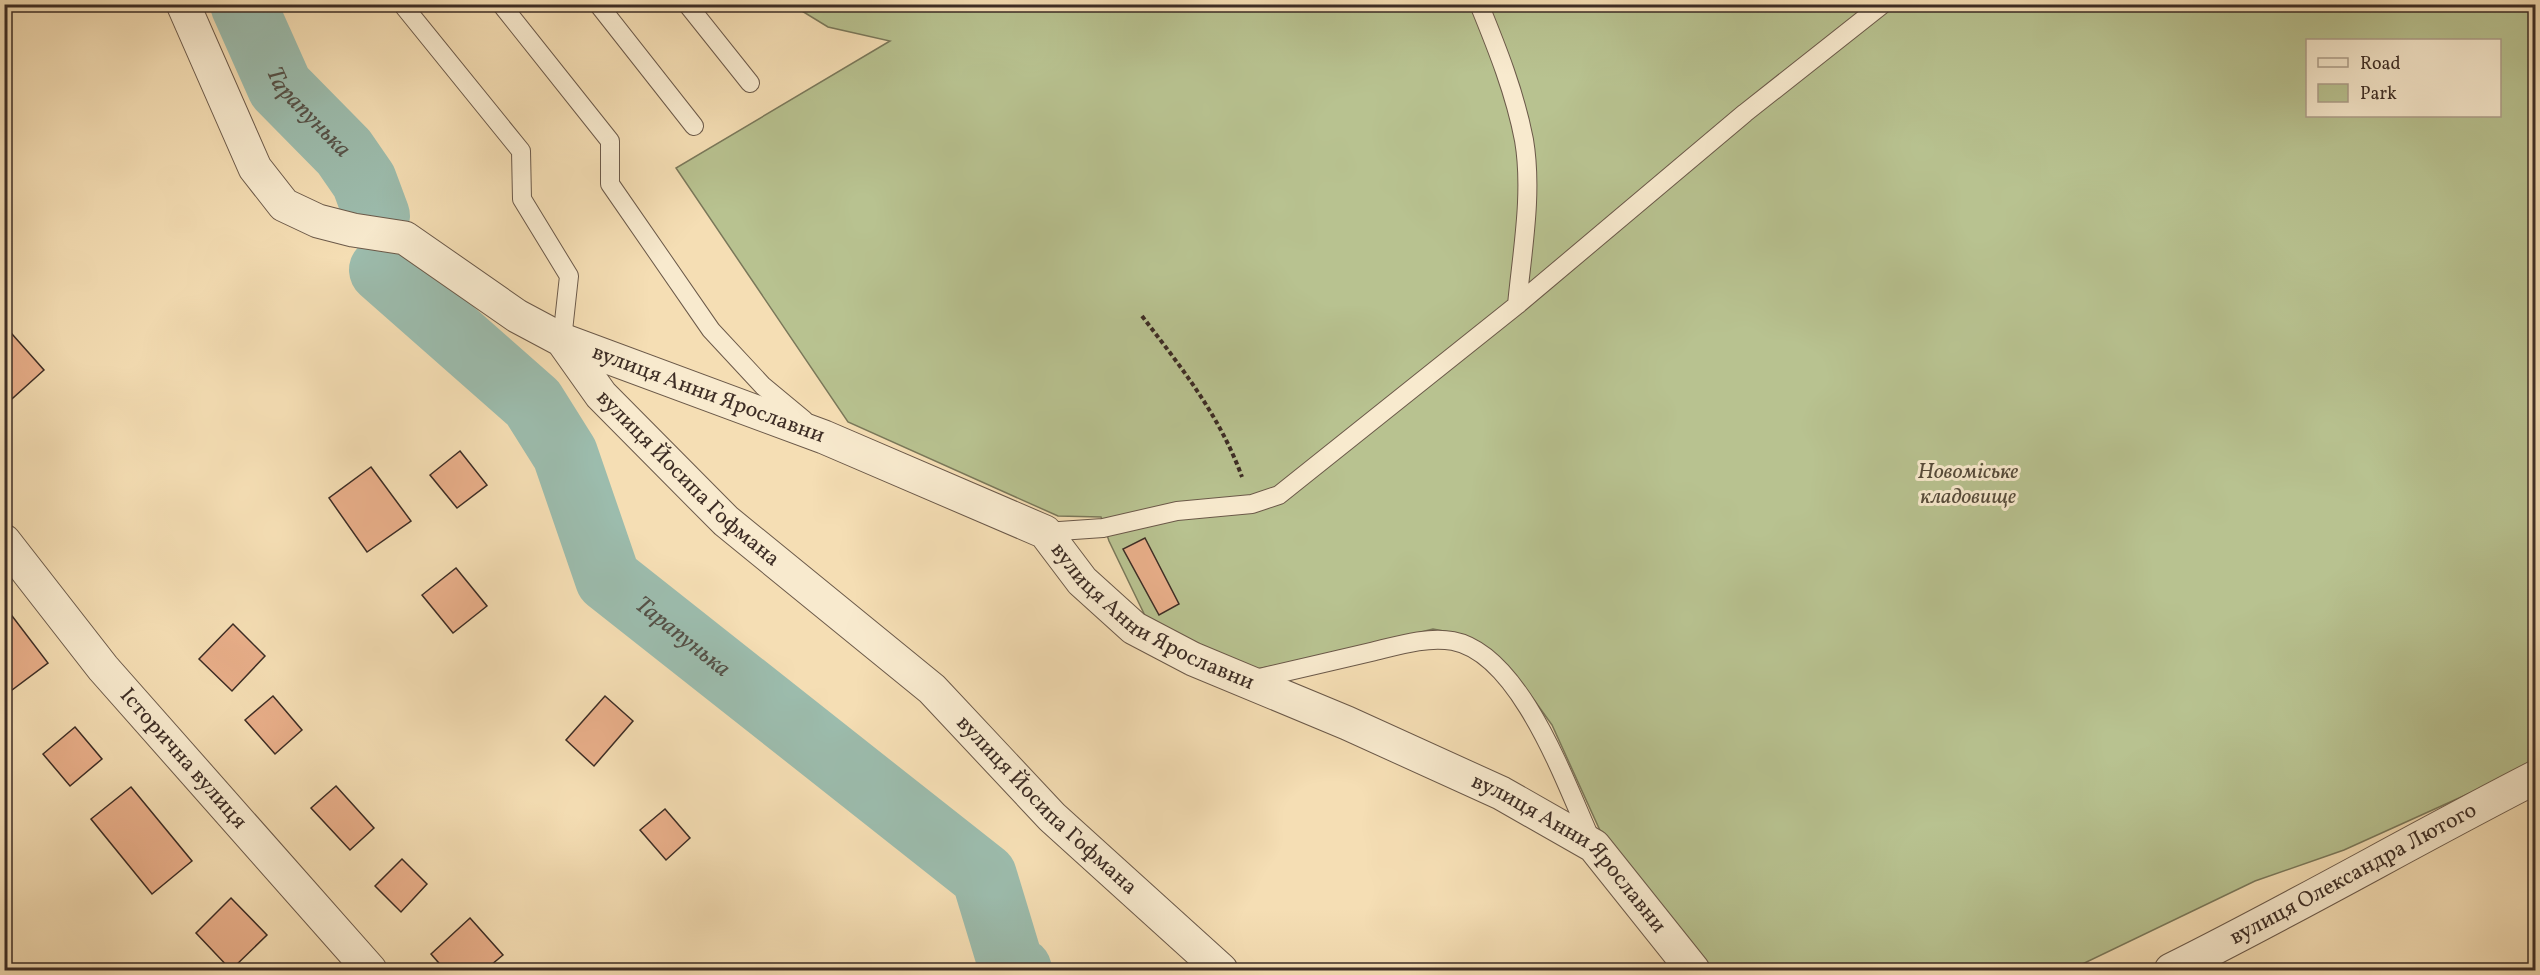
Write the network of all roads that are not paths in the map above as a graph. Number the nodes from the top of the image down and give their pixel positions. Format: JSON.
{"nodes":[{"id":1,"x":183,"y":4,"type":"edge"},
{"id":2,"x":402,"y":4,"type":"edge"},
{"id":3,"x":501,"y":4,"type":"edge"},
{"id":4,"x":598,"y":4,"type":"edge"},
{"id":5,"x":687,"y":4,"type":"edge"},
{"id":6,"x":1479,"y":4,"type":"edge"},
{"id":7,"x":1883,"y":4,"type":"edge"},
{"id":8,"x":750,"y":83,"type":"dead end"},
{"id":9,"x":694,"y":126,"type":"dead end"},
{"id":10,"x":1517,"y":305,"type":"junction"},
{"id":11,"x":562,"y":340,"type":"junction"},
{"id":12,"x":824,"y":437,"type":"junction"},
{"id":13,"x":1046,"y":532,"type":"junction"},
{"id":14,"x":4,"y":542,"type":"edge"},
{"id":15,"x":1249,"y":681,"type":"junction"},
{"id":16,"x":2535,"y":777,"type":"edge"},
{"id":17,"x":1594,"y":846,"type":"junction"},
{"id":18,"x":370,"y":970,"type":"edge"},
{"id":19,"x":1221,"y":970,"type":"edge"},
{"id":20,"x":1693,"y":970,"type":"edge"},
{"id":21,"x":2171,"y":970,"type":"edge"}],
"edges":[{"from":1,"to":11,"type":"street","name":"вулиця Йосипа Гофмана"},
{"from":2,"to":11,"type":"lane"},
{"from":3,"to":12,"type":"lane"},
{"from":4,"to":9,"type":"lane"},
{"from":5,"to":8,"type":"lane"},
{"from":6,"to":10,"type":"lane"},
{"from":7,"to":10,"type":"lane"},
{"from":10,"to":13,"type":"lane"},
{"from":11,"to":12,"type":"street","name":"вулиця Анни Ярославни"},
{"from":11,"to":19,"type":"street","name":"вулиця Йосипа Гофмана"},
{"from":12,"to":13,"type":"street","name":"вулиця Анни Ярославни"},
{"from":13,"to":15,"type":"street","name":"вулиця Анни Ярославни"},
{"from":14,"to":18,"type":"street","name":"Історична вулиця"},
{"from":15,"to":17,"type":"street","name":"вулиця Анни Ярославни"},
{"from":15,"to":17,"type":"lane"},
{"from":16,"to":21,"type":"street","name":"вулиця Олександра Лютого"},
{"from":17,"to":20,"type":"street","name":"вулиця Анни Ярославни"}]}
